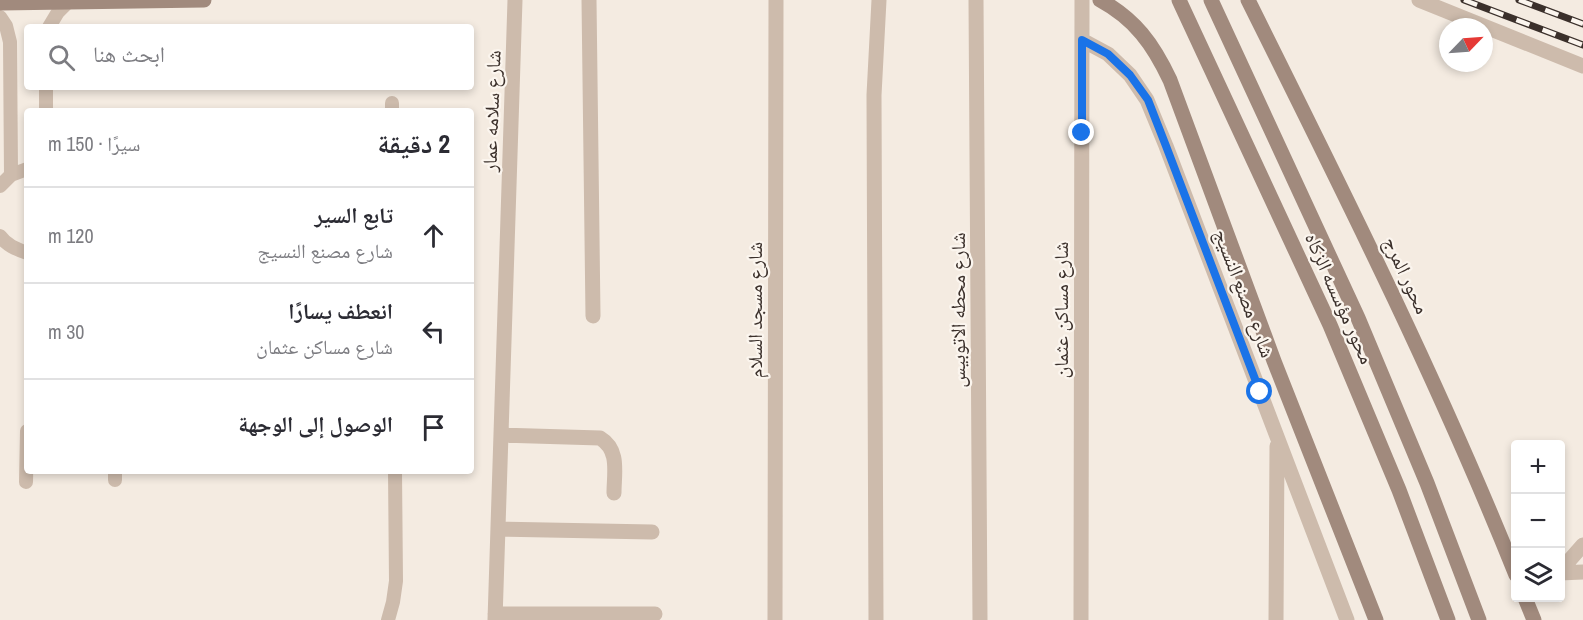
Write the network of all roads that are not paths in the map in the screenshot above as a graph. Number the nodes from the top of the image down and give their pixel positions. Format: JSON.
{"nodes":[{"id":1,"x":204,"y":0,"type":"edge"},
{"id":2,"x":515,"y":0,"type":"edge"},
{"id":3,"x":589,"y":0,"type":"edge"},
{"id":4,"x":776,"y":0,"type":"edge"},
{"id":5,"x":879,"y":0,"type":"edge"},
{"id":6,"x":976,"y":0,"type":"edge"},
{"id":7,"x":1082,"y":0,"type":"edge"},
{"id":8,"x":1100,"y":0,"type":"edge"},
{"id":9,"x":1179,"y":0,"type":"edge"},
{"id":10,"x":1211,"y":0,"type":"edge"},
{"id":11,"x":1248,"y":0,"type":"edge"},
{"id":12,"x":1419,"y":0,"type":"edge"},
{"id":13,"x":69,"y":1,"type":"edge"},
{"id":14,"x":0,"y":3,"type":"edge"},
{"id":15,"x":0,"y":17,"type":"edge"},
{"id":16,"x":51,"y":24,"type":"edge"},
{"id":17,"x":1082,"y":40,"type":"junction"},
{"id":18,"x":1583,"y":66,"type":"edge"},
{"id":19,"x":46,"y":90,"type":"edge"},
{"id":20,"x":46,"y":108,"type":"edge"},
{"id":21,"x":24,"y":170,"type":"edge"},
{"id":22,"x":11,"y":175,"type":"junction"},
{"id":23,"x":0,"y":186,"type":"edge"},
{"id":24,"x":0,"y":236,"type":"edge"},
{"id":25,"x":24,"y":252,"type":"edge"},
{"id":26,"x":593,"y":316,"type":"dead end"},
{"id":27,"x":501,"y":435,"type":"junction"},
{"id":28,"x":1277,"y":437,"type":"junction"},
{"id":29,"x":26,"y":474,"type":"edge"},
{"id":30,"x":395,"y":474,"type":"edge"},
{"id":31,"x":26,"y":482,"type":"dead end"},
{"id":32,"x":614,"y":493,"type":"dead end"},
{"id":33,"x":498,"y":529,"type":"junction"},
{"id":34,"x":652,"y":532,"type":"dead end"},
{"id":35,"x":1583,"y":545,"type":"edge"},
{"id":36,"x":1511,"y":564,"type":"edge"},
{"id":37,"x":1565,"y":566,"type":"edge"},
{"id":38,"x":1565,"y":572,"type":"edge"},
{"id":39,"x":1583,"y":573,"type":"edge"},
{"id":40,"x":655,"y":614,"type":"dead end"},
{"id":41,"x":495,"y":617,"type":"edge"},
{"id":42,"x":388,"y":620,"type":"edge"},
{"id":43,"x":775,"y":620,"type":"edge"},
{"id":44,"x":876,"y":620,"type":"edge"},
{"id":45,"x":980,"y":620,"type":"edge"},
{"id":46,"x":1081,"y":620,"type":"edge"},
{"id":47,"x":1276,"y":620,"type":"edge"},
{"id":48,"x":1347,"y":620,"type":"edge"},
{"id":49,"x":1376,"y":620,"type":"edge"},
{"id":50,"x":1448,"y":620,"type":"edge"},
{"id":51,"x":1479,"y":620,"type":"edge"}],
"edges":[{"from":1,"to":13,"type":"main road"},
{"from":2,"to":27,"type":"street","name":"شارع سلامه عمار"},
{"from":3,"to":26,"type":"street"},
{"from":4,"to":43,"type":"street","name":"شارع مسجد السلام"},
{"from":5,"to":44,"type":"street"},
{"from":6,"to":45,"type":"street","name":"شارع محطه الاتوبيس"},
{"from":7,"to":17,"type":"street","name":"شارع مساكن عثمان"},
{"from":8,"to":49,"type":"main road"},
{"from":9,"to":50,"type":"main road","name":"محور مؤسسه الزكاه"},
{"from":10,"to":51,"type":"main road","name":"محور مؤسسه الزكاه"},
{"from":11,"to":36,"type":"main road","name":"محور المرج"},
{"from":12,"to":18,"type":"street"},
{"from":13,"to":14,"type":"main road"},
{"from":13,"to":16,"type":"lane"},
{"from":15,"to":22,"type":"lane"},
{"from":17,"to":28,"type":"street","name":"شارع مصنع النسيج"},
{"from":17,"to":46,"type":"street","name":"شارع مساكن عثمان"},
{"from":19,"to":20,"type":"lane"},
{"from":21,"to":22,"type":"lane"},
{"from":22,"to":23,"type":"lane"},
{"from":24,"to":25,"type":"lane"},
{"from":27,"to":32,"type":"street"},
{"from":27,"to":33,"type":"street","name":"شارع سلامه عمار"},
{"from":28,"to":47,"type":"street"},
{"from":28,"to":48,"type":"street","name":"شارع مصنع النسيج"},
{"from":29,"to":31,"type":"lane"},
{"from":30,"to":42,"type":"lane"},
{"from":33,"to":34,"type":"street"},
{"from":33,"to":41,"type":"street","name":"شارع سلامه عمار"},
{"from":35,"to":37,"type":"street"},
{"from":38,"to":39,"type":"street"},
{"from":40,"to":41,"type":"street"}]}
